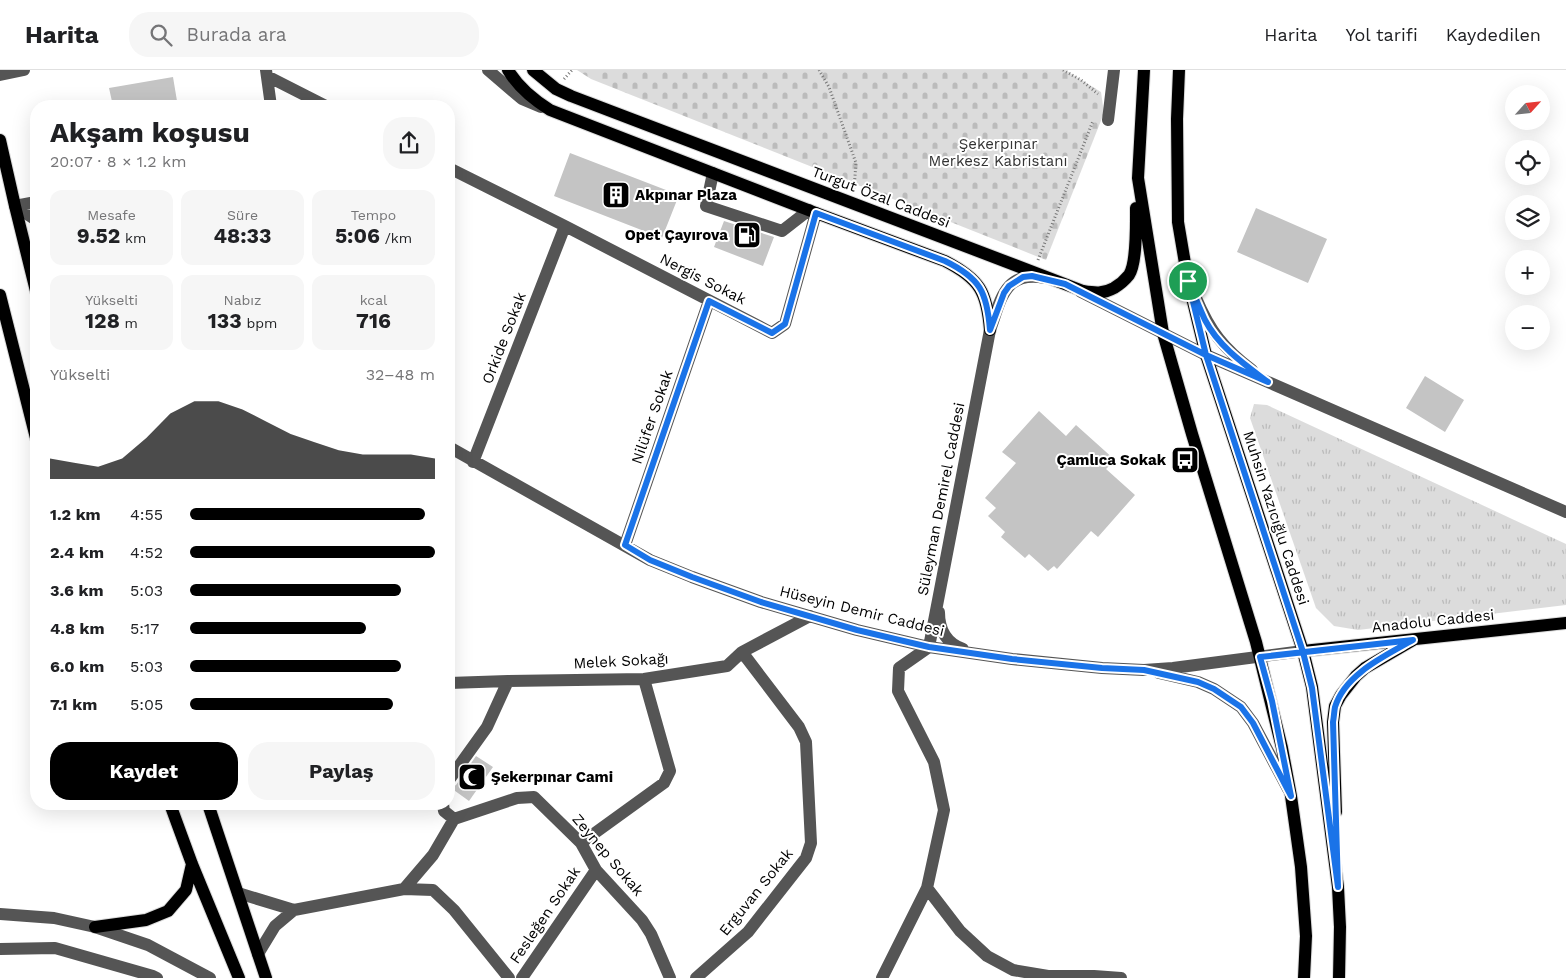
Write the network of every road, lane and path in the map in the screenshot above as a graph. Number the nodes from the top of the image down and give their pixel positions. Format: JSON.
{"nodes":[{"id":1,"x":24,"y":70,"type":"edge"},
{"id":2,"x":488,"y":70,"type":"edge"},
{"id":3,"x":508,"y":70,"type":"edge"},
{"id":4,"x":534,"y":70,"type":"edge"},
{"id":5,"x":819,"y":70,"type":"edge"},
{"id":6,"x":1063,"y":70,"type":"edge"},
{"id":7,"x":1114,"y":70,"type":"edge"},
{"id":8,"x":1144,"y":70,"type":"edge"},
{"id":9,"x":1179,"y":70,"type":"edge"},
{"id":10,"x":266,"y":73,"type":"edge"},
{"id":11,"x":0,"y":75,"type":"edge"},
{"id":12,"x":270,"y":100,"type":"edge"},
{"id":13,"x":315,"y":100,"type":"edge"},
{"id":14,"x":1098,"y":100,"type":"dead end"},
{"id":15,"x":550,"y":110,"type":"junction"},
{"id":16,"x":1096,"y":115,"type":"dead end"},
{"id":17,"x":1108,"y":120,"type":"dead end"},
{"id":18,"x":0,"y":140,"type":"edge"},
{"id":19,"x":455,"y":171,"type":"edge"},
{"id":20,"x":713,"y":173,"type":"junction"},
{"id":21,"x":1138,"y":178,"type":"junction"},
{"id":22,"x":30,"y":203,"type":"edge"},
{"id":23,"x":854,"y":204,"type":"junction"},
{"id":24,"x":14,"y":206,"type":"junction"},
{"id":25,"x":813,"y":212,"type":"junction"},
{"id":26,"x":30,"y":216,"type":"edge"},
{"id":27,"x":565,"y":226,"type":"junction"},
{"id":28,"x":30,"y":268,"type":"edge"},
{"id":29,"x":1034,"y":272,"type":"junction"},
{"id":30,"x":1188,"y":281,"type":"junction"},
{"id":31,"x":1062,"y":282,"type":"junction"},
{"id":32,"x":0,"y":295,"type":"edge"},
{"id":33,"x":709,"y":301,"type":"junction"},
{"id":34,"x":990,"y":330,"type":"junction"},
{"id":35,"x":1163,"y":333,"type":"junction"},
{"id":36,"x":1206,"y":355,"type":"junction"},
{"id":37,"x":1268,"y":382,"type":"junction"},
{"id":38,"x":30,"y":414,"type":"edge"},
{"id":39,"x":455,"y":451,"type":"edge"},
{"id":40,"x":473,"y":462,"type":"junction"},
{"id":41,"x":1566,"y":512,"type":"edge"},
{"id":42,"x":625,"y":545,"type":"junction"},
{"id":43,"x":938,"y":600,"type":"junction"},
{"id":44,"x":810,"y":616,"type":"junction"},
{"id":45,"x":1566,"y":623,"type":"edge"},
{"id":46,"x":1413,"y":640,"type":"junction"},
{"id":47,"x":929,"y":647,"type":"junction"},
{"id":48,"x":742,"y":652,"type":"junction"},
{"id":49,"x":1303,"y":652,"type":"junction"},
{"id":50,"x":978,"y":654,"type":"junction"},
{"id":51,"x":1260,"y":657,"type":"junction"},
{"id":52,"x":1144,"y":670,"type":"junction"},
{"id":53,"x":644,"y":679,"type":"junction"},
{"id":54,"x":508,"y":681,"type":"junction"},
{"id":55,"x":455,"y":684,"type":"edge"},
{"id":56,"x":455,"y":772,"type":"edge"},
{"id":57,"x":1291,"y":796,"type":"junction"},
{"id":58,"x":172,"y":810,"type":"edge"},
{"id":59,"x":210,"y":810,"type":"edge"},
{"id":60,"x":444,"y":810,"type":"edge"},
{"id":61,"x":454,"y":819,"type":"junction"},
{"id":62,"x":581,"y":844,"type":"junction"},
{"id":63,"x":192,"y":864,"type":"junction"},
{"id":64,"x":596,"y":870,"type":"junction"},
{"id":65,"x":1338,"y":887,"type":"junction"},
{"id":66,"x":926,"y":888,"type":"junction"},
{"id":67,"x":404,"y":889,"type":"junction"},
{"id":68,"x":238,"y":892,"type":"junction"},
{"id":69,"x":294,"y":910,"type":"junction"},
{"id":70,"x":0,"y":914,"type":"edge"},
{"id":71,"x":95,"y":927,"type":"junction"},
{"id":72,"x":0,"y":949,"type":"edge"},
{"id":73,"x":258,"y":954,"type":"junction"},
{"id":74,"x":157,"y":978,"type":"edge"},
{"id":75,"x":210,"y":978,"type":"edge"},
{"id":76,"x":239,"y":978,"type":"edge"},
{"id":77,"x":266,"y":978,"type":"edge"},
{"id":78,"x":509,"y":978,"type":"edge"},
{"id":79,"x":522,"y":978,"type":"edge"},
{"id":80,"x":670,"y":978,"type":"edge"},
{"id":81,"x":696,"y":978,"type":"edge"},
{"id":82,"x":882,"y":978,"type":"edge"},
{"id":83,"x":1121,"y":978,"type":"edge"},
{"id":84,"x":1304,"y":978,"type":"edge"},
{"id":85,"x":1339,"y":978,"type":"edge"}],
"edges":[{"from":1,"to":11,"type":"street"},
{"from":2,"to":15,"type":"street"},
{"from":3,"to":15,"type":"main road"},
{"from":4,"to":23,"type":"main road","name":"Turgut Özal Caddesi"},
{"from":5,"to":23,"type":"path"},
{"from":6,"to":14,"type":"path"},
{"from":7,"to":17,"type":"street"},
{"from":8,"to":21,"type":"main road"},
{"from":9,"to":30,"type":"main road","name":"Muhsin Yazıcığlu Caddesi"},
{"from":10,"to":12,"type":"street"},
{"from":10,"to":13,"type":"street"},
{"from":15,"to":20,"type":"main road"},
{"from":16,"to":29,"type":"path"},
{"from":18,"to":24,"type":"main road"},
{"from":19,"to":27,"type":"street","name":"Nergis Sokak"},
{"from":20,"to":25,"type":"main road"},
{"from":20,"to":25,"type":"street"},
{"from":21,"to":31,"type":"main road","name":"Turgut Özal Caddesi"},
{"from":21,"to":35,"type":"main road"},
{"from":22,"to":24,"type":"street"},
{"from":23,"to":29,"type":"main road","name":"Turgut Özal Caddesi"},
{"from":24,"to":26,"type":"street"},
{"from":24,"to":28,"type":"main road"},
{"from":25,"to":33,"type":"street","name":"Nergis Sokak"},
{"from":25,"to":34,"type":"main road"},
{"from":27,"to":33,"type":"street","name":"Nergis Sokak"},
{"from":27,"to":40,"type":"street","name":"Orkide Sokak"},
{"from":29,"to":31,"type":"main road","name":"Turgut Özal Caddesi"},
{"from":30,"to":36,"type":"main road","name":"Muhsin Yazıcığlu Caddesi"},
{"from":30,"to":37,"type":"street"},
{"from":31,"to":34,"type":"street","name":"Süleyman Demirel Caddesi"},
{"from":31,"to":35,"type":"street","name":"Süleyman Demirel Caddesi"},
{"from":32,"to":38,"type":"main road"},
{"from":33,"to":42,"type":"street","name":"Nilüfer Sokak"},
{"from":34,"to":43,"type":"street","name":"Süleyman Demirel Caddesi"},
{"from":35,"to":36,"type":"street","name":"Süleyman Demirel Caddesi"},
{"from":35,"to":51,"type":"main road"},
{"from":36,"to":37,"type":"street","name":"Süleyman Demirel Caddesi"},
{"from":36,"to":49,"type":"main road","name":"Muhsin Yazıcığlu Caddesi"},
{"from":37,"to":41,"type":"street"},
{"from":39,"to":40,"type":"street","name":"Hüseyin Demir Caddesi"},
{"from":40,"to":42,"type":"street","name":"Hüseyin Demir Caddesi"},
{"from":42,"to":44,"type":"street","name":"Hüseyin Demir Caddesi"},
{"from":43,"to":47,"type":"street","name":"Süleyman Demirel Caddesi"},
{"from":43,"to":50,"type":"street"},
{"from":44,"to":47,"type":"street","name":"Hüseyin Demir Caddesi"},
{"from":44,"to":48,"type":"street","name":"Melek Sokağı"},
{"from":45,"to":46,"type":"main road","name":"Anadolu Caddesi"},
{"from":46,"to":49,"type":"main road","name":"Anadolu Caddesi"},
{"from":46,"to":65,"type":"main road"},
{"from":47,"to":50,"type":"street","name":"Hüseyin Demir Caddesi"},
{"from":47,"to":66,"type":"street"},
{"from":48,"to":53,"type":"street","name":"Melek Sokağı"},
{"from":48,"to":81,"type":"street","name":"Erguvan Sokak"},
{"from":49,"to":51,"type":"street","name":"Hüseyin Demir Caddesi"},
{"from":49,"to":65,"type":"main road","name":"Muhsin Yazıcığlu Caddesi"},
{"from":50,"to":52,"type":"street","name":"Hüseyin Demir Caddesi"},
{"from":51,"to":52,"type":"street","name":"Hüseyin Demir Caddesi"},
{"from":51,"to":57,"type":"main road"},
{"from":52,"to":57,"type":"street"},
{"from":53,"to":54,"type":"street","name":"Melek Sokağı"},
{"from":53,"to":62,"type":"street"},
{"from":54,"to":55,"type":"street","name":"Melek Sokağı"},
{"from":54,"to":56,"type":"street"},
{"from":57,"to":84,"type":"main road"},
{"from":58,"to":63,"type":"main road"},
{"from":59,"to":68,"type":"main road"},
{"from":60,"to":61,"type":"street"},
{"from":61,"to":62,"type":"street","name":"Zeynep Sokak"},
{"from":61,"to":67,"type":"street"},
{"from":62,"to":64,"type":"street","name":"Zeynep Sokak"},
{"from":63,"to":71,"type":"main road"},
{"from":63,"to":76,"type":"main road"},
{"from":64,"to":79,"type":"street","name":"Fesleğen Sokak"},
{"from":64,"to":80,"type":"street","name":"Zeynep Sokak"},
{"from":65,"to":85,"type":"main road","name":"Muhsin Yazıcığlu Caddesi"},
{"from":66,"to":82,"type":"street"},
{"from":66,"to":83,"type":"street"},
{"from":67,"to":69,"type":"street"},
{"from":67,"to":78,"type":"street"},
{"from":68,"to":69,"type":"street"},
{"from":68,"to":73,"type":"main road"},
{"from":69,"to":73,"type":"street"},
{"from":70,"to":71,"type":"street"},
{"from":71,"to":75,"type":"street"},
{"from":72,"to":74,"type":"street"},
{"from":73,"to":77,"type":"main road"}]}
